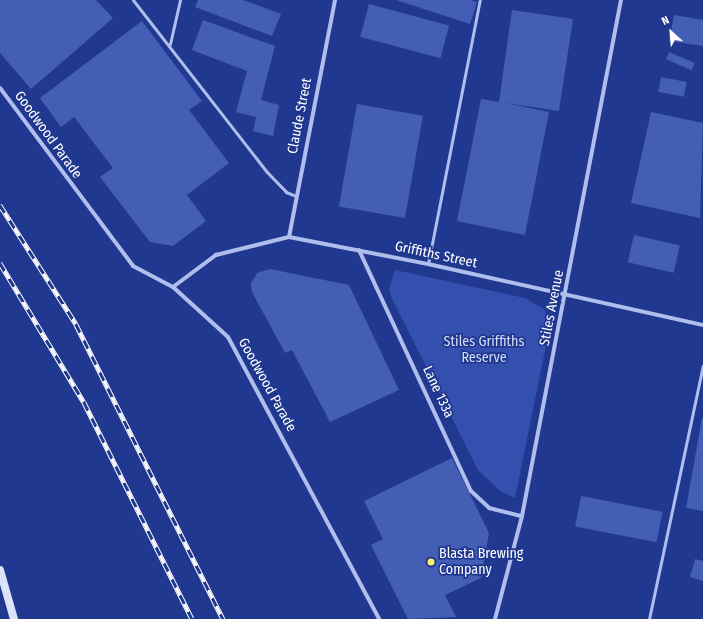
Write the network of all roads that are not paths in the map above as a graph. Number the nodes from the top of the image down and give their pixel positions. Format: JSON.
{"nodes":[{"id":1,"x":132,"y":0,"type":"edge"},
{"id":2,"x":180,"y":0,"type":"edge"},
{"id":3,"x":335,"y":0,"type":"edge"},
{"id":4,"x":480,"y":0,"type":"edge"},
{"id":5,"x":621,"y":0,"type":"edge"},
{"id":6,"x":170,"y":44,"type":"junction"},
{"id":7,"x":0,"y":88,"type":"edge"},
{"id":8,"x":296,"y":196,"type":"junction"},
{"id":9,"x":289,"y":237,"type":"junction"},
{"id":10,"x":359,"y":250,"type":"junction"},
{"id":11,"x":428,"y":264,"type":"junction"},
{"id":12,"x":173,"y":287,"type":"junction"},
{"id":13,"x":567,"y":294,"type":"junction"},
{"id":14,"x":703,"y":325,"type":"edge"},
{"id":15,"x":703,"y":366,"type":"edge"},
{"id":16,"x":522,"y":516,"type":"junction"},
{"id":17,"x":0,"y":570,"type":"edge"},
{"id":18,"x":3,"y":592,"type":"edge"},
{"id":19,"x":14,"y":619,"type":"edge"},
{"id":20,"x":379,"y":619,"type":"edge"},
{"id":21,"x":496,"y":619,"type":"edge"},
{"id":22,"x":649,"y":619,"type":"edge"}],
"edges":[{"from":1,"to":6,"type":"lane"},
{"from":2,"to":6,"type":"lane"},
{"from":3,"to":8,"type":"street","name":"Claude Street"},
{"from":4,"to":11,"type":"lane"},
{"from":5,"to":13,"type":"street","name":"Stiles Avenue"},
{"from":6,"to":8,"type":"lane"},
{"from":7,"to":12,"type":"street","name":"Goodwood Parade"},
{"from":8,"to":9,"type":"street","name":"Claude Street"},
{"from":9,"to":10,"type":"street","name":"Griffiths Street"},
{"from":9,"to":12,"type":"street","name":"Griffiths Street"},
{"from":10,"to":11,"type":"street","name":"Griffiths Street"},
{"from":10,"to":16,"type":"street","name":"Lane 133a"},
{"from":11,"to":13,"type":"street","name":"Griffiths Street"},
{"from":12,"to":20,"type":"street","name":"Goodwood Parade"},
{"from":13,"to":14,"type":"street","name":"Griffiths Street"},
{"from":13,"to":16,"type":"street","name":"Stiles Avenue"},
{"from":15,"to":22,"type":"lane"},
{"from":16,"to":21,"type":"street","name":"Stiles Avenue"},
{"from":17,"to":18,"type":"street"},
{"from":18,"to":19,"type":"street"}]}
